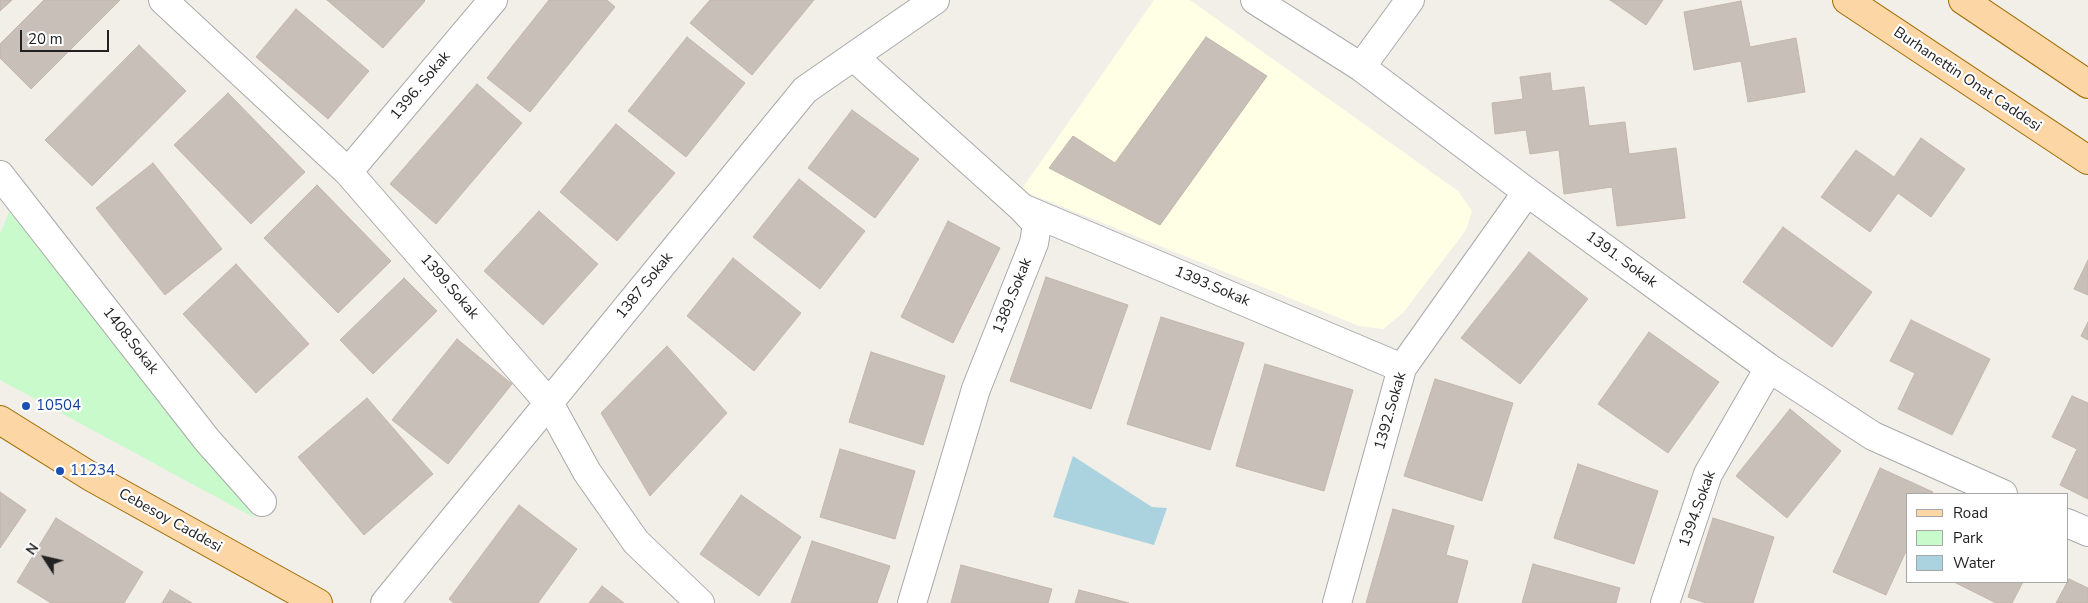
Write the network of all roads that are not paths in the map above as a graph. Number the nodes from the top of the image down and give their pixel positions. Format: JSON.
{"nodes":[{"id":1,"x":163,"y":0,"type":"edge"},
{"id":2,"x":493,"y":0,"type":"edge"},
{"id":3,"x":935,"y":0,"type":"edge"},
{"id":4,"x":1255,"y":0,"type":"edge"},
{"id":5,"x":1410,"y":0,"type":"edge"},
{"id":6,"x":1847,"y":0,"type":"edge"},
{"id":7,"x":1963,"y":0,"type":"edge"},
{"id":8,"x":854,"y":57,"type":"junction"},
{"id":9,"x":1362,"y":67,"type":"junction"},
{"id":10,"x":2088,"y":84,"type":"edge"},
{"id":11,"x":2088,"y":160,"type":"edge"},
{"id":12,"x":348,"y":172,"type":"junction"},
{"id":13,"x":1,"y":178,"type":"edge"},
{"id":14,"x":1527,"y":192,"type":"junction"},
{"id":15,"x":1021,"y":207,"type":"junction"},
{"id":16,"x":1402,"y":368,"type":"junction"},
{"id":17,"x":1769,"y":368,"type":"junction"},
{"id":18,"x":549,"y":403,"type":"junction"},
{"id":19,"x":0,"y":420,"type":"edge"},
{"id":20,"x":2001,"y":493,"type":"edge"},
{"id":21,"x":262,"y":502,"type":"dead end"},
{"id":22,"x":2068,"y":523,"type":"edge"},
{"id":23,"x":2088,"y":532,"type":"edge"},
{"id":24,"x":318,"y":603,"type":"edge"},
{"id":25,"x":384,"y":603,"type":"edge"},
{"id":26,"x":700,"y":603,"type":"edge"},
{"id":27,"x":912,"y":603,"type":"edge"},
{"id":28,"x":1338,"y":603,"type":"edge"},
{"id":29,"x":1665,"y":603,"type":"edge"}],
"edges":[{"from":1,"to":12,"type":"street","name":"1399.Sokak"},
{"from":2,"to":12,"type":"street","name":"1396. Sokak"},
{"from":3,"to":8,"type":"street","name":"1387 Sokak"},
{"from":4,"to":9,"type":"street","name":"1391. Sokak"},
{"from":5,"to":9,"type":"street"},
{"from":6,"to":11,"type":"main road","name":"Burhanettin Onat Caddesi"},
{"from":7,"to":10,"type":"main road"},
{"from":8,"to":15,"type":"street","name":"1389.Sokak"},
{"from":8,"to":18,"type":"street","name":"1387 Sokak"},
{"from":9,"to":14,"type":"street","name":"1391. Sokak"},
{"from":12,"to":18,"type":"street","name":"1399.Sokak"},
{"from":13,"to":21,"type":"street","name":"1408.Sokak"},
{"from":14,"to":16,"type":"street","name":"1392.Sokak"},
{"from":14,"to":17,"type":"street","name":"1391. Sokak"},
{"from":15,"to":16,"type":"street","name":"1393.Sokak"},
{"from":15,"to":27,"type":"street","name":"1389.Sokak"},
{"from":16,"to":28,"type":"street","name":"1392.Sokak"},
{"from":17,"to":20,"type":"street","name":"1391. Sokak"},
{"from":17,"to":29,"type":"street","name":"1394.Sokak"},
{"from":18,"to":25,"type":"street","name":"1387 Sokak"},
{"from":18,"to":26,"type":"street","name":"1399.Sokak"},
{"from":19,"to":24,"type":"main road","name":"Cebesoy Caddesi"},
{"from":22,"to":23,"type":"street"}]}
